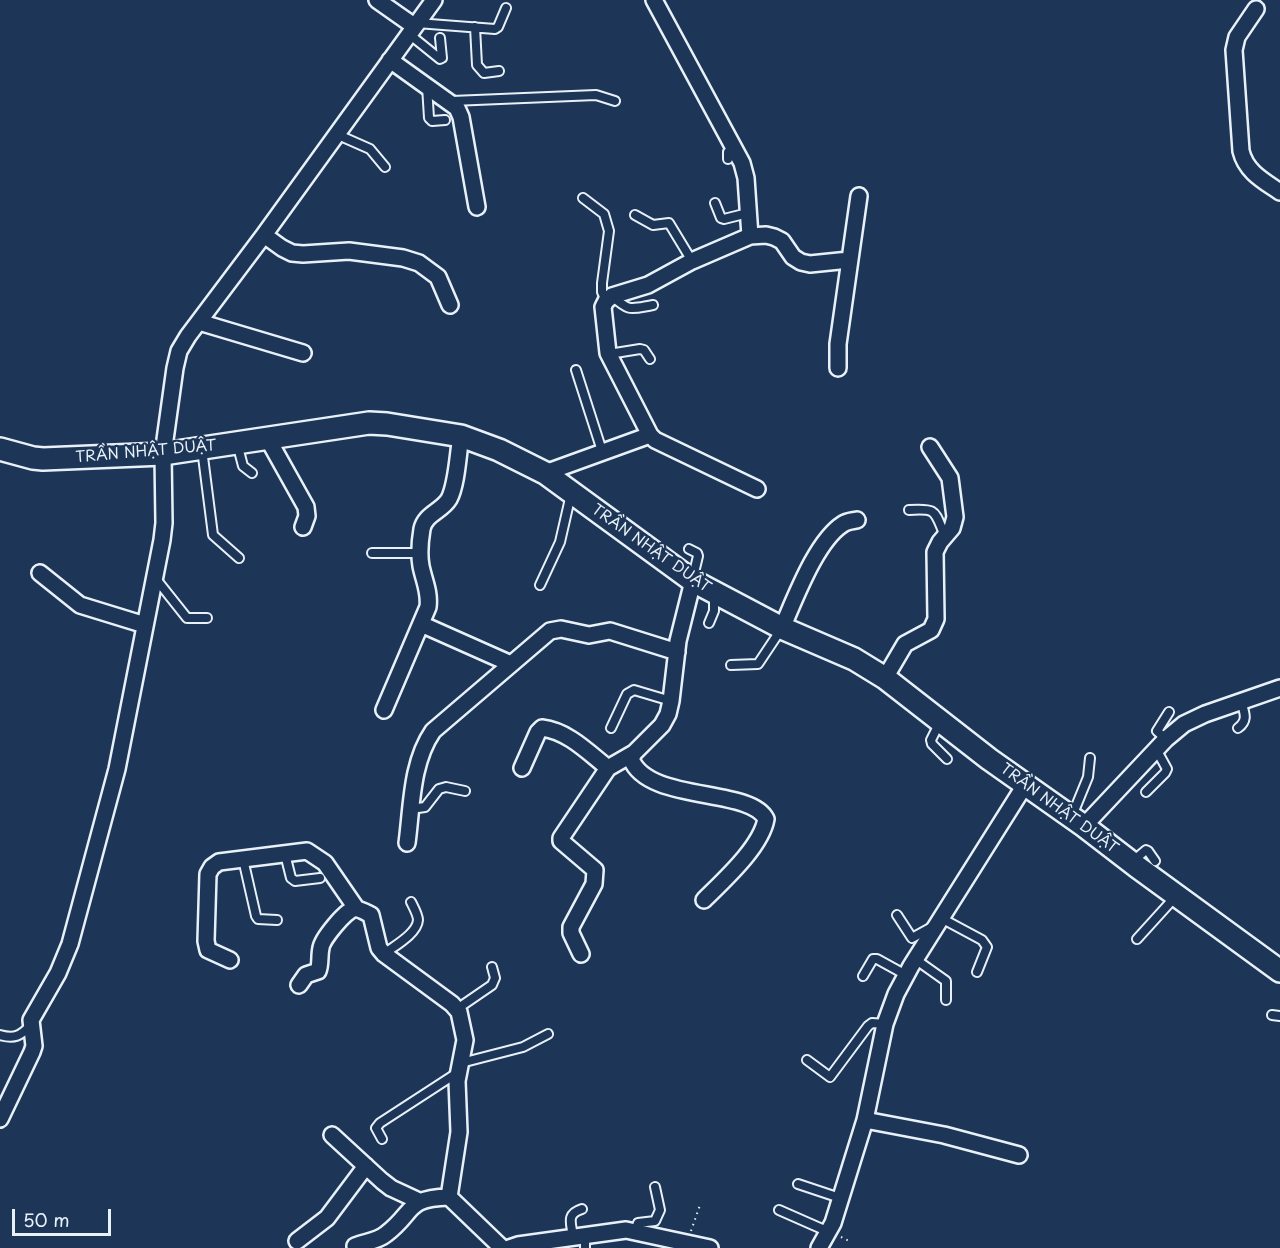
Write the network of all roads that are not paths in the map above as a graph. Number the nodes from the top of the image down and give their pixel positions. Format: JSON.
{"nodes":[{"id":1,"x":377,"y":0,"type":"edge"},
{"id":2,"x":434,"y":0,"type":"edge"},
{"id":3,"x":654,"y":0,"type":"edge"},
{"id":4,"x":506,"y":8,"type":"dead end"},
{"id":5,"x":1256,"y":9,"type":"dead end"},
{"id":6,"x":475,"y":27,"type":"junction"},
{"id":7,"x":413,"y":28,"type":"junction"},
{"id":8,"x":440,"y":39,"type":"dead end"},
{"id":9,"x":390,"y":60,"type":"junction"},
{"id":10,"x":499,"y":71,"type":"dead end"},
{"id":11,"x":427,"y":86,"type":"junction"},
{"id":12,"x":450,"y":101,"type":"junction"},
{"id":13,"x":615,"y":101,"type":"dead end"},
{"id":14,"x":446,"y":120,"type":"dead end"},
{"id":15,"x":336,"y":134,"type":"junction"},
{"id":16,"x":385,"y":167,"type":"dead end"},
{"id":17,"x":1280,"y":192,"type":"edge"},
{"id":18,"x":860,"y":196,"type":"dead end"},
{"id":19,"x":583,"y":198,"type":"dead end"},
{"id":20,"x":715,"y":203,"type":"dead end"},
{"id":21,"x":477,"y":207,"type":"dead end"},
{"id":22,"x":748,"y":213,"type":"junction"},
{"id":23,"x":636,"y":215,"type":"dead end"},
{"id":24,"x":264,"y":235,"type":"junction"},
{"id":25,"x":750,"y":236,"type":"junction"},
{"id":26,"x":849,"y":260,"type":"junction"},
{"id":27,"x":692,"y":261,"type":"junction"},
{"id":28,"x":609,"y":298,"type":"junction"},
{"id":29,"x":450,"y":305,"type":"dead end"},
{"id":30,"x":653,"y":305,"type":"dead end"},
{"id":31,"x":199,"y":322,"type":"junction"},
{"id":32,"x":303,"y":353,"type":"dead end"},
{"id":33,"x":609,"y":354,"type":"junction"},
{"id":34,"x":650,"y":359,"type":"dead end"},
{"id":35,"x":838,"y":368,"type":"dead end"},
{"id":36,"x":576,"y":370,"type":"dead end"},
{"id":37,"x":650,"y":435,"type":"junction"},
{"id":38,"x":462,"y":436,"type":"junction"},
{"id":39,"x":268,"y":439,"type":"junction"},
{"id":40,"x":237,"y":443,"type":"junction"},
{"id":41,"x":930,"y":447,"type":"dead end"},
{"id":42,"x":0,"y":449,"type":"edge"},
{"id":43,"x":202,"y":449,"type":"junction"},
{"id":44,"x":603,"y":451,"type":"junction"},
{"id":45,"x":163,"y":454,"type":"junction"},
{"id":46,"x":252,"y":472,"type":"dead end"},
{"id":47,"x":545,"y":473,"type":"junction"},
{"id":48,"x":757,"y":489,"type":"dead end"},
{"id":49,"x":571,"y":492,"type":"junction"},
{"id":50,"x":909,"y":510,"type":"dead end"},
{"id":51,"x":857,"y":519,"type":"dead end"},
{"id":52,"x":303,"y":527,"type":"dead end"},
{"id":53,"x":945,"y":536,"type":"junction"},
{"id":54,"x":689,"y":549,"type":"dead end"},
{"id":55,"x":372,"y":553,"type":"dead end"},
{"id":56,"x":420,"y":553,"type":"junction"},
{"id":57,"x":239,"y":558,"type":"dead end"},
{"id":58,"x":40,"y":573,"type":"dead end"},
{"id":59,"x":155,"y":577,"type":"junction"},
{"id":60,"x":693,"y":581,"type":"junction"},
{"id":61,"x":540,"y":585,"type":"dead end"},
{"id":62,"x":714,"y":594,"type":"junction"},
{"id":63,"x":207,"y":618,"type":"dead end"},
{"id":64,"x":710,"y":623,"type":"dead end"},
{"id":65,"x":421,"y":624,"type":"junction"},
{"id":66,"x":145,"y":625,"type":"junction"},
{"id":67,"x":782,"y":628,"type":"junction"},
{"id":68,"x":677,"y":652,"type":"junction"},
{"id":69,"x":511,"y":664,"type":"junction"},
{"id":70,"x":731,"y":665,"type":"dead end"},
{"id":71,"x":885,"y":678,"type":"junction"},
{"id":72,"x":1280,"y":688,"type":"edge"},
{"id":73,"x":671,"y":701,"type":"junction"},
{"id":74,"x":1241,"y":701,"type":"junction"},
{"id":75,"x":384,"y":710,"type":"dead end"},
{"id":76,"x":1169,"y":712,"type":"dead end"},
{"id":77,"x":940,"y":721,"type":"junction"},
{"id":78,"x":611,"y":728,"type":"dead end"},
{"id":79,"x":1238,"y":728,"type":"dead end"},
{"id":80,"x":1161,"y":744,"type":"junction"},
{"id":81,"x":634,"y":753,"type":"junction"},
{"id":82,"x":1089,"y":758,"type":"dead end"},
{"id":83,"x":947,"y":759,"type":"dead end"},
{"id":84,"x":522,"y":768,"type":"dead end"},
{"id":85,"x":608,"y":768,"type":"junction"},
{"id":86,"x":1025,"y":785,"type":"junction"},
{"id":87,"x":465,"y":791,"type":"dead end"},
{"id":88,"x":1146,"y":792,"type":"dead end"},
{"id":89,"x":411,"y":808,"type":"junction"},
{"id":90,"x":1078,"y":821,"type":"junction"},
{"id":91,"x":406,"y":843,"type":"dead end"},
{"id":92,"x":285,"y":854,"type":"junction"},
{"id":93,"x":243,"y":859,"type":"junction"},
{"id":94,"x":1155,"y":861,"type":"dead end"},
{"id":95,"x":1132,"y":863,"type":"junction"},
{"id":96,"x":320,"y":878,"type":"dead end"},
{"id":97,"x":1177,"y":895,"type":"junction"},
{"id":98,"x":704,"y":900,"type":"dead end"},
{"id":99,"x":411,"y":902,"type":"dead end"},
{"id":100,"x":356,"y":908,"type":"junction"},
{"id":101,"x":897,"y":915,"type":"dead end"},
{"id":102,"x":277,"y":920,"type":"dead end"},
{"id":103,"x":939,"y":922,"type":"junction"},
{"id":104,"x":1137,"y":939,"type":"dead end"},
{"id":105,"x":384,"y":954,"type":"junction"},
{"id":106,"x":581,"y":954,"type":"dead end"},
{"id":107,"x":915,"y":959,"type":"junction"},
{"id":108,"x":230,"y":960,"type":"dead end"},
{"id":109,"x":492,"y":967,"type":"dead end"},
{"id":110,"x":1280,"y":971,"type":"edge"},
{"id":111,"x":977,"y":972,"type":"dead end"},
{"id":112,"x":906,"y":975,"type":"junction"},
{"id":113,"x":863,"y":976,"type":"dead end"},
{"id":114,"x":299,"y":985,"type":"dead end"},
{"id":115,"x":946,"y":1000,"type":"dead end"},
{"id":116,"x":458,"y":1010,"type":"junction"},
{"id":117,"x":885,"y":1024,"type":"junction"},
{"id":118,"x":30,"y":1026,"type":"junction"},
{"id":119,"x":548,"y":1034,"type":"dead end"},
{"id":120,"x":0,"y":1035,"type":"edge"},
{"id":121,"x":807,"y":1060,"type":"dead end"},
{"id":122,"x":459,"y":1067,"type":"junction"},
{"id":123,"x":0,"y":1119,"type":"edge"},
{"id":124,"x":865,"y":1120,"type":"junction"},
{"id":125,"x":332,"y":1135,"type":"dead end"},
{"id":126,"x":382,"y":1139,"type":"dead end"},
{"id":127,"x":1019,"y":1155,"type":"dead end"},
{"id":128,"x":366,"y":1166,"type":"junction"},
{"id":129,"x":798,"y":1184,"type":"dead end"},
{"id":130,"x":656,"y":1187,"type":"dead end"},
{"id":131,"x":449,"y":1197,"type":"junction"},
{"id":132,"x":840,"y":1198,"type":"junction"},
{"id":133,"x":419,"y":1201,"type":"junction"},
{"id":134,"x":582,"y":1209,"type":"dead end"},
{"id":135,"x":779,"y":1210,"type":"dead end"},
{"id":136,"x":635,"y":1231,"type":"junction"},
{"id":137,"x":829,"y":1232,"type":"junction"},
{"id":138,"x":581,"y":1240,"type":"edge"},
{"id":139,"x":297,"y":1241,"type":"dead end"},
{"id":140,"x":690,"y":1244,"type":"edge"},
{"id":141,"x":355,"y":1246,"type":"dead end"},
{"id":142,"x":502,"y":1248,"type":"edge"},
{"id":143,"x":508,"y":1248,"type":"edge"},
{"id":144,"x":710,"y":1248,"type":"edge"},
{"id":145,"x":819,"y":1248,"type":"edge"}],
"edges":[{"from":1,"to":7,"type":"street"},
{"from":2,"to":7,"type":"street"},
{"from":3,"to":22,"type":"street"},
{"from":4,"to":6,"type":"lane"},
{"from":5,"to":17,"type":"street"},
{"from":6,"to":7,"type":"lane"},
{"from":6,"to":10,"type":"lane"},
{"from":7,"to":8,"type":"lane"},
{"from":7,"to":9,"type":"street"},
{"from":9,"to":11,"type":"street"},
{"from":9,"to":15,"type":"street"},
{"from":11,"to":12,"type":"street"},
{"from":11,"to":14,"type":"lane"},
{"from":12,"to":13,"type":"lane"},
{"from":12,"to":21,"type":"street"},
{"from":15,"to":16,"type":"lane"},
{"from":15,"to":24,"type":"street"},
{"from":18,"to":26,"type":"street"},
{"from":19,"to":28,"type":"lane"},
{"from":20,"to":22,"type":"lane"},
{"from":22,"to":25,"type":"street"},
{"from":23,"to":27,"type":"lane"},
{"from":24,"to":29,"type":"street"},
{"from":24,"to":31,"type":"street"},
{"from":25,"to":26,"type":"street"},
{"from":25,"to":27,"type":"street"},
{"from":26,"to":35,"type":"street"},
{"from":27,"to":28,"type":"street"},
{"from":28,"to":30,"type":"lane"},
{"from":28,"to":33,"type":"street"},
{"from":31,"to":32,"type":"street"},
{"from":31,"to":45,"type":"street"},
{"from":33,"to":34,"type":"lane"},
{"from":33,"to":37,"type":"street"},
{"from":36,"to":44,"type":"lane"},
{"from":37,"to":44,"type":"street"},
{"from":37,"to":48,"type":"street"},
{"from":38,"to":39,"type":"main road","name":"TRẦN NHẬT DUẬT"},
{"from":38,"to":47,"type":"main road","name":"TRẦN NHẬT DUẬT"},
{"from":38,"to":56,"type":"street"},
{"from":39,"to":40,"type":"main road","name":"TRẦN NHẬT DUẬT"},
{"from":39,"to":52,"type":"street"},
{"from":40,"to":43,"type":"main road","name":"TRẦN NHẬT DUẬT"},
{"from":40,"to":46,"type":"lane"},
{"from":41,"to":53,"type":"street"},
{"from":42,"to":45,"type":"main road","name":"TRẦN NHẬT DUẬT"},
{"from":43,"to":45,"type":"main road","name":"TRẦN NHẬT DUẬT"},
{"from":43,"to":57,"type":"lane"},
{"from":44,"to":47,"type":"street"},
{"from":45,"to":59,"type":"street"},
{"from":47,"to":49,"type":"main road","name":"TRẦN NHẬT DUẬT"},
{"from":49,"to":60,"type":"main road","name":"TRẦN NHẬT DUẬT"},
{"from":49,"to":61,"type":"lane"},
{"from":50,"to":53,"type":"lane"},
{"from":51,"to":67,"type":"street"},
{"from":53,"to":71,"type":"street"},
{"from":54,"to":60,"type":"lane"},
{"from":55,"to":56,"type":"lane"},
{"from":56,"to":65,"type":"street"},
{"from":58,"to":66,"type":"street"},
{"from":59,"to":63,"type":"lane"},
{"from":59,"to":66,"type":"street"},
{"from":60,"to":62,"type":"main road","name":"TRẦN NHẬT DUẬT"},
{"from":60,"to":68,"type":"street"},
{"from":62,"to":64,"type":"lane"},
{"from":62,"to":67,"type":"main road","name":"TRẦN NHẬT DUẬT"},
{"from":65,"to":69,"type":"street"},
{"from":65,"to":75,"type":"street"},
{"from":66,"to":118,"type":"street"},
{"from":67,"to":70,"type":"lane"},
{"from":67,"to":71,"type":"main road","name":"TRẦN NHẬT DUẬT"},
{"from":68,"to":69,"type":"street"},
{"from":68,"to":73,"type":"street"},
{"from":69,"to":89,"type":"street"},
{"from":71,"to":77,"type":"main road","name":"TRẦN NHẬT DUẬT"},
{"from":72,"to":74,"type":"street"},
{"from":73,"to":78,"type":"lane"},
{"from":73,"to":81,"type":"street"},
{"from":74,"to":79,"type":"lane"},
{"from":74,"to":80,"type":"street"},
{"from":76,"to":80,"type":"lane"},
{"from":77,"to":83,"type":"lane"},
{"from":77,"to":86,"type":"main road","name":"TRẦN NHẬT DUẬT"},
{"from":80,"to":88,"type":"lane"},
{"from":80,"to":90,"type":"street"},
{"from":81,"to":85,"type":"street"},
{"from":81,"to":98,"type":"street"},
{"from":82,"to":90,"type":"lane"},
{"from":84,"to":85,"type":"street"},
{"from":85,"to":106,"type":"street"},
{"from":86,"to":90,"type":"main road","name":"TRẦN NHẬT DUẬT"},
{"from":86,"to":103,"type":"street"},
{"from":87,"to":89,"type":"lane"},
{"from":89,"to":91,"type":"street"},
{"from":90,"to":95,"type":"main road","name":"TRẦN NHẬT DUẬT"},
{"from":92,"to":93,"type":"street"},
{"from":92,"to":96,"type":"lane"},
{"from":92,"to":100,"type":"street"},
{"from":93,"to":102,"type":"lane"},
{"from":93,"to":108,"type":"street"},
{"from":94,"to":95,"type":"lane"},
{"from":95,"to":97,"type":"main road","name":"TRẦN NHẬT DUẬT"},
{"from":97,"to":104,"type":"lane"},
{"from":97,"to":110,"type":"main road","name":"TRẦN NHẬT DUẬT"},
{"from":99,"to":105,"type":"lane"},
{"from":100,"to":105,"type":"street"},
{"from":100,"to":114,"type":"street"},
{"from":101,"to":103,"type":"lane"},
{"from":103,"to":107,"type":"street"},
{"from":103,"to":111,"type":"lane"},
{"from":105,"to":116,"type":"street"},
{"from":107,"to":112,"type":"street"},
{"from":107,"to":115,"type":"lane"},
{"from":109,"to":116,"type":"lane"},
{"from":112,"to":113,"type":"lane"},
{"from":112,"to":117,"type":"street"},
{"from":116,"to":122,"type":"street"},
{"from":117,"to":121,"type":"lane"},
{"from":117,"to":124,"type":"street"},
{"from":118,"to":120,"type":"lane"},
{"from":118,"to":123,"type":"street"},
{"from":119,"to":122,"type":"lane"},
{"from":122,"to":126,"type":"lane"},
{"from":122,"to":131,"type":"street"},
{"from":124,"to":127,"type":"street"},
{"from":124,"to":132,"type":"street"},
{"from":125,"to":128,"type":"street"},
{"from":128,"to":133,"type":"street"},
{"from":128,"to":139,"type":"street"},
{"from":129,"to":132,"type":"lane"},
{"from":130,"to":136,"type":"lane"},
{"from":131,"to":133,"type":"street"},
{"from":131,"to":142,"type":"street"},
{"from":132,"to":137,"type":"street"},
{"from":133,"to":141,"type":"street"},
{"from":134,"to":138,"type":"lane"},
{"from":135,"to":137,"type":"lane"},
{"from":136,"to":138,"type":"street"},
{"from":136,"to":140,"type":"street"},
{"from":137,"to":145,"type":"street"},
{"from":138,"to":143,"type":"street"},
{"from":140,"to":144,"type":"street"}]}
